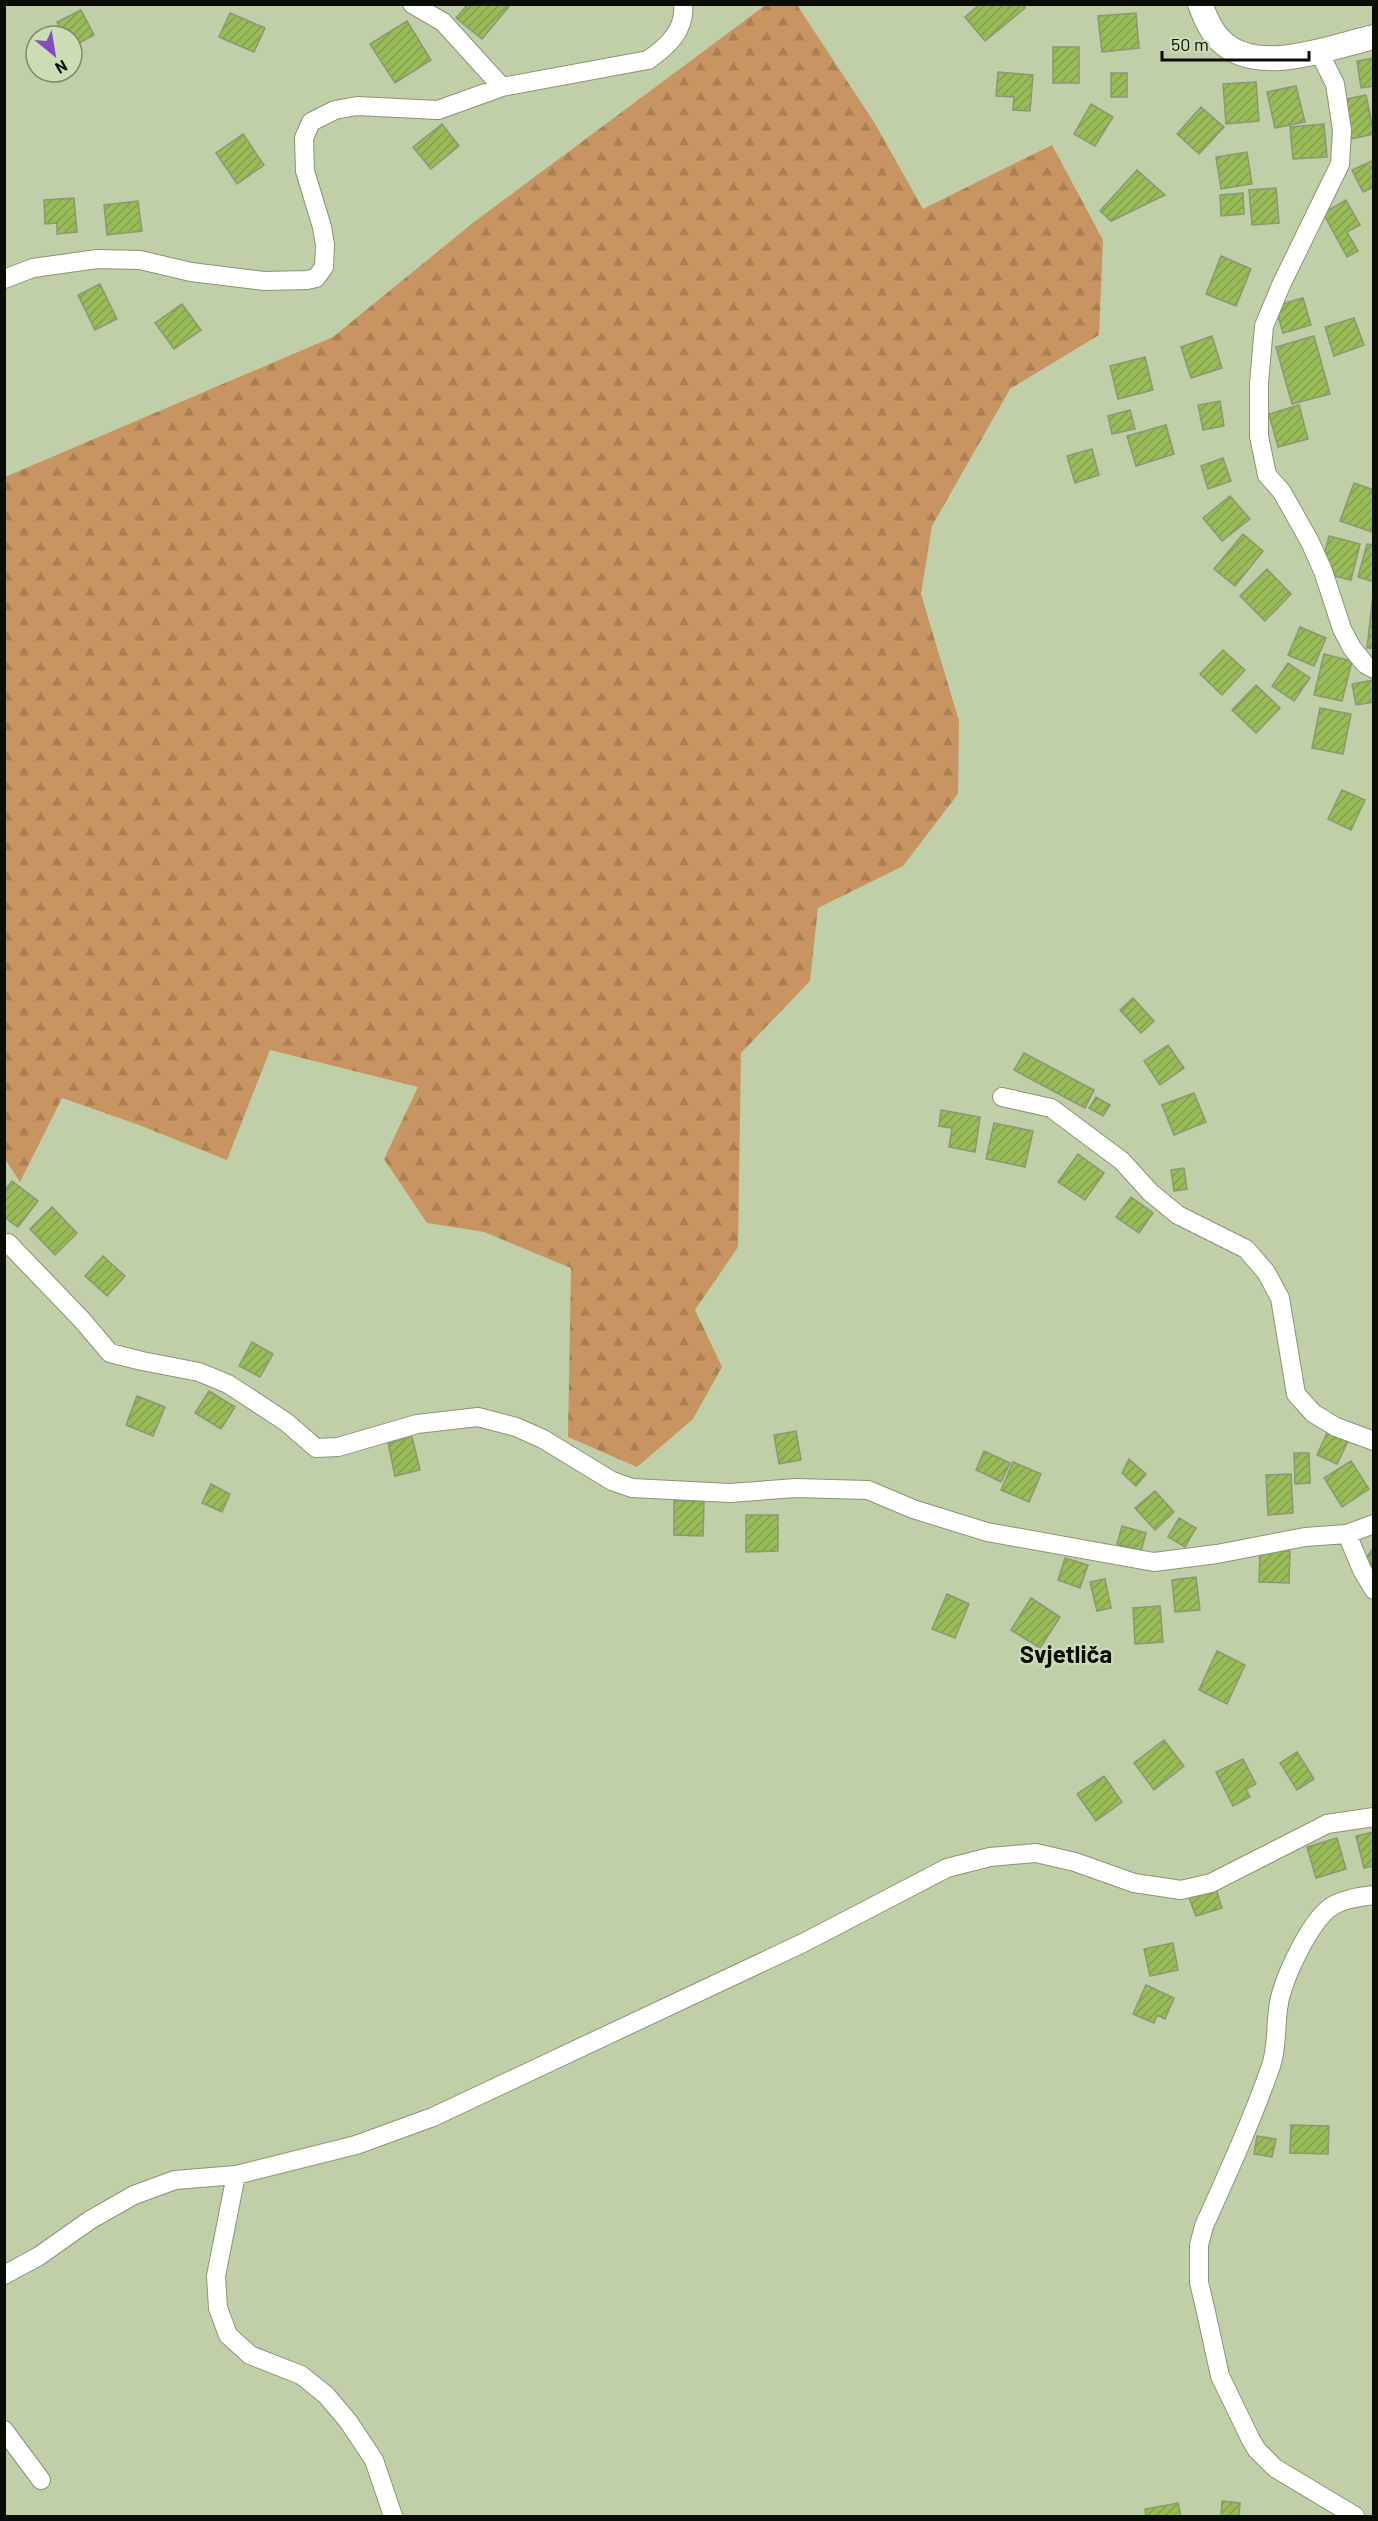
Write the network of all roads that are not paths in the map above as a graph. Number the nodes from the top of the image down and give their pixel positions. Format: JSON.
{"nodes":[{"id":1,"x":412,"y":4,"type":"edge"},
{"id":2,"x":683,"y":4,"type":"edge"},
{"id":3,"x":1200,"y":4,"type":"edge"},
{"id":4,"x":1374,"y":37,"type":"edge"},
{"id":5,"x":1319,"y":52,"type":"junction"},
{"id":6,"x":502,"y":87,"type":"junction"},
{"id":7,"x":4,"y":279,"type":"edge"},
{"id":8,"x":1374,"y":669,"type":"edge"},
{"id":9,"x":1002,"y":1097,"type":"dead end"},
{"id":10,"x":8,"y":1243,"type":"dead end"},
{"id":11,"x":1374,"y":1441,"type":"edge"},
{"id":12,"x":1374,"y":1524,"type":"edge"},
{"id":13,"x":1347,"y":1534,"type":"junction"},
{"id":14,"x":1374,"y":1590,"type":"edge"},
{"id":15,"x":1374,"y":1817,"type":"edge"},
{"id":16,"x":1374,"y":1895,"type":"edge"},
{"id":17,"x":236,"y":2175,"type":"junction"},
{"id":18,"x":4,"y":2275,"type":"edge"},
{"id":19,"x":4,"y":2430,"type":"edge"},
{"id":20,"x":41,"y":2480,"type":"dead end"},
{"id":21,"x":393,"y":2517,"type":"edge"},
{"id":22,"x":1355,"y":2517,"type":"edge"}],
"edges":[{"from":1,"to":6,"type":"street"},
{"from":2,"to":6,"type":"street"},
{"from":3,"to":5,"type":"main road"},
{"from":4,"to":5,"type":"main road"},
{"from":5,"to":8,"type":"street"},
{"from":6,"to":7,"type":"street"},
{"from":9,"to":11,"type":"street"},
{"from":10,"to":13,"type":"street"},
{"from":12,"to":13,"type":"street"},
{"from":13,"to":14,"type":"street"},
{"from":15,"to":17,"type":"street"},
{"from":16,"to":22,"type":"street"},
{"from":17,"to":18,"type":"street"},
{"from":17,"to":21,"type":"street"},
{"from":19,"to":20,"type":"street"}]}
